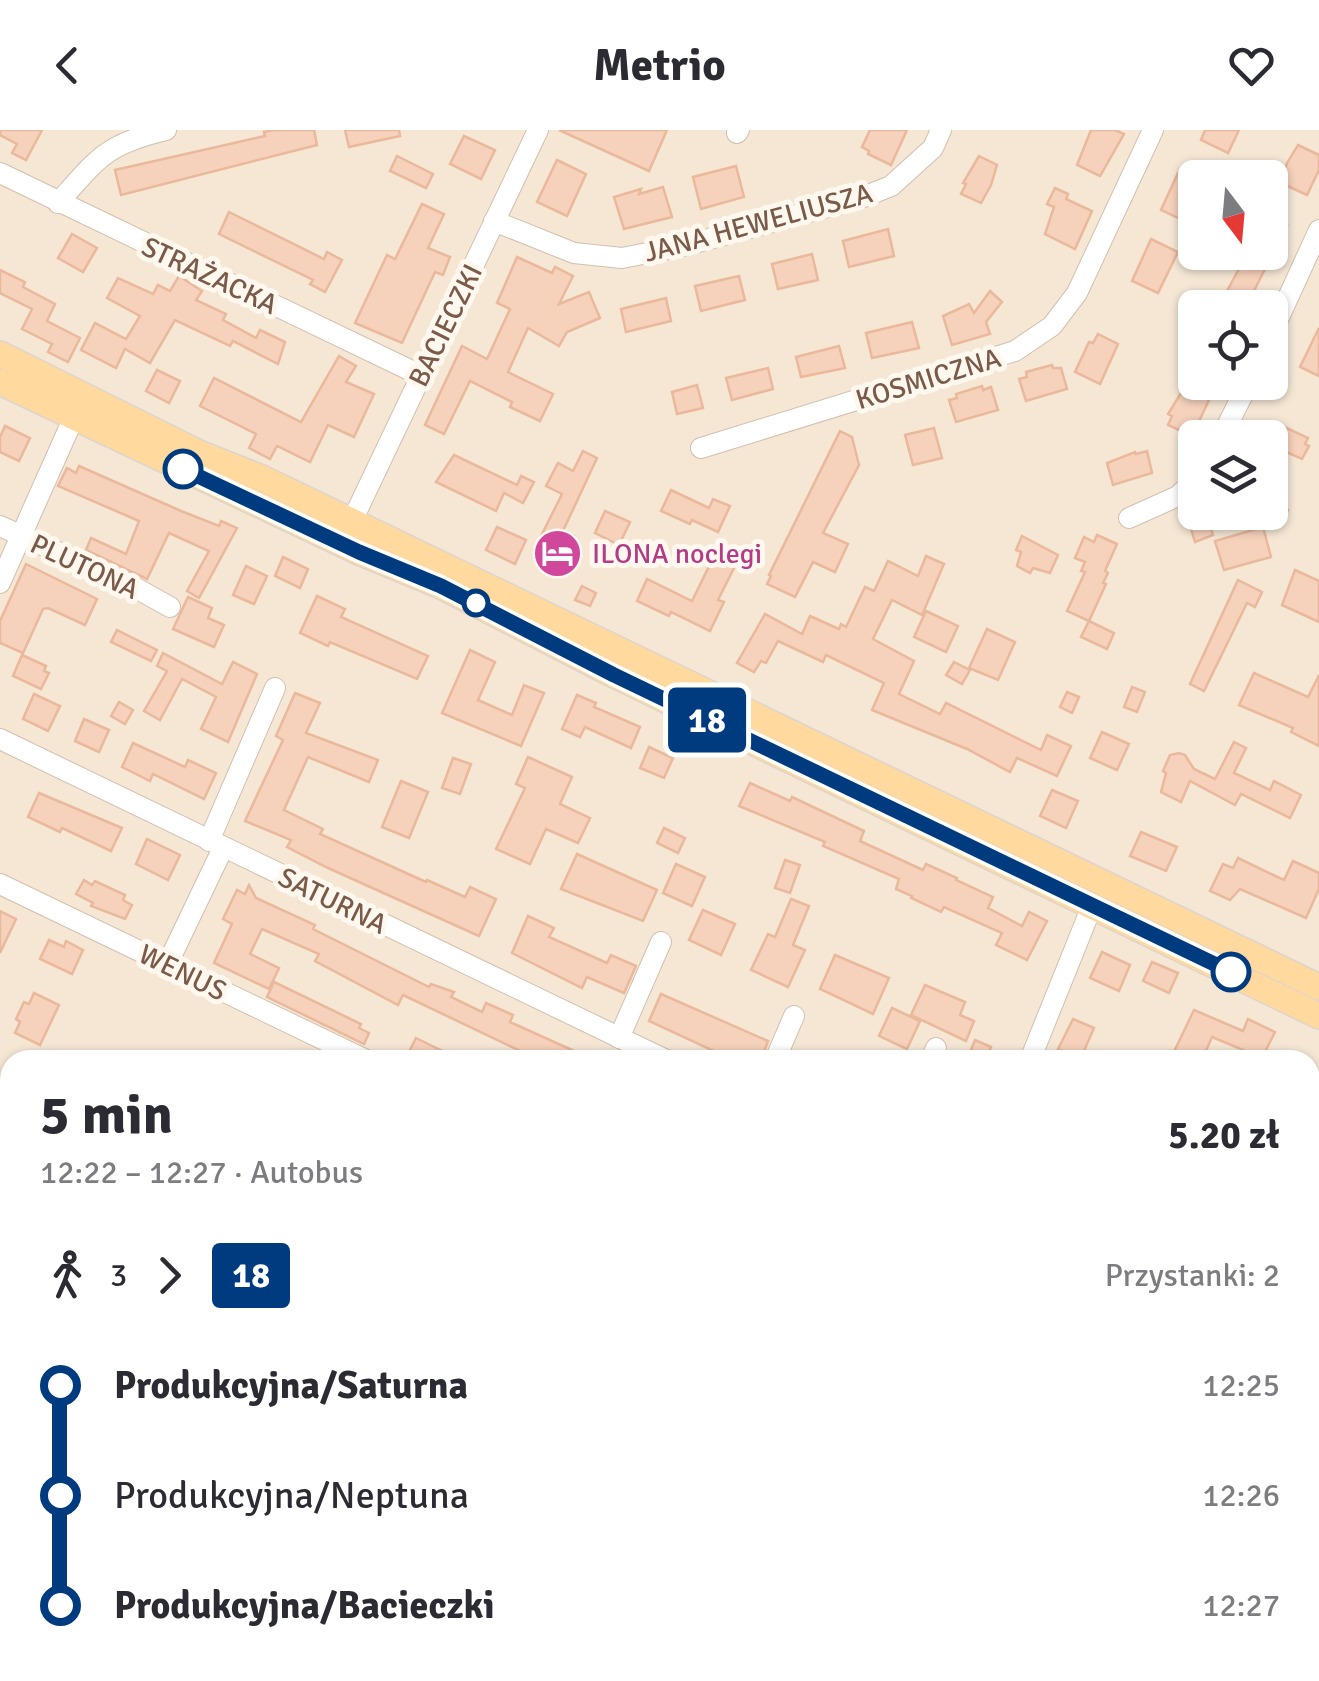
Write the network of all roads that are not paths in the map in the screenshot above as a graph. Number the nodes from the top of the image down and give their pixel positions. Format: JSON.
{"nodes":[{"id":1,"x":166,"y":130,"type":"edge"},
{"id":2,"x":941,"y":130,"type":"edge"},
{"id":3,"x":1153,"y":130,"type":"edge"},
{"id":4,"x":531,"y":132,"type":"edge"},
{"id":5,"x":0,"y":173,"type":"edge"},
{"id":6,"x":58,"y":203,"type":"junction"},
{"id":7,"x":494,"y":221,"type":"junction"},
{"id":8,"x":1319,"y":230,"type":"edge"},
{"id":9,"x":1288,"y":298,"type":"edge"},
{"id":10,"x":0,"y":354,"type":"edge"},
{"id":11,"x":420,"y":375,"type":"junction"},
{"id":12,"x":0,"y":382,"type":"edge"},
{"id":13,"x":79,"y":406,"type":"junction"},
{"id":14,"x":701,"y":448,"type":"dead end"},
{"id":15,"x":1178,"y":496,"type":"edge"},
{"id":16,"x":1129,"y":518,"type":"dead end"},
{"id":17,"x":0,"y":526,"type":"edge"},
{"id":18,"x":347,"y":532,"type":"junction"},
{"id":19,"x":22,"y":536,"type":"junction"},
{"id":20,"x":0,"y":583,"type":"edge"},
{"id":21,"x":170,"y":607,"type":"dead end"},
{"id":22,"x":275,"y":688,"type":"dead end"},
{"id":23,"x":0,"y":739,"type":"edge"},
{"id":24,"x":216,"y":844,"type":"junction"},
{"id":25,"x":0,"y":884,"type":"edge"},
{"id":26,"x":1092,"y":906,"type":"junction"},
{"id":27,"x":661,"y":942,"type":"dead end"},
{"id":28,"x":167,"y":965,"type":"junction"},
{"id":29,"x":1264,"y":975,"type":"junction"},
{"id":30,"x":1319,"y":987,"type":"edge"},
{"id":31,"x":794,"y":1016,"type":"dead end"},
{"id":32,"x":1319,"y":1016,"type":"edge"},
{"id":33,"x":619,"y":1038,"type":"junction"},
{"id":34,"x":345,"y":1050,"type":"edge"},
{"id":35,"x":645,"y":1050,"type":"edge"},
{"id":36,"x":779,"y":1050,"type":"edge"},
{"id":37,"x":1034,"y":1050,"type":"edge"}],
"edges":[{"from":1,"to":6,"type":"street"},
{"from":2,"to":7,"type":"street","name":"JANA HEWELIUSZA"},
{"from":3,"to":14,"type":"street","name":"KOSMICZNA"},
{"from":4,"to":7,"type":"street","name":"BACIECZKI"},
{"from":5,"to":6,"type":"street","name":"STRAŻACKA"},
{"from":6,"to":11,"type":"street","name":"STRAŻACKA"},
{"from":7,"to":11,"type":"street","name":"BACIECZKI"},
{"from":8,"to":9,"type":"street"},
{"from":10,"to":13,"type":"main road"},
{"from":11,"to":18,"type":"street","name":"BACIECZKI"},
{"from":12,"to":13,"type":"main road"},
{"from":13,"to":18,"type":"main road"},
{"from":13,"to":19,"type":"street"},
{"from":15,"to":16,"type":"street"},
{"from":17,"to":19,"type":"street","name":"PLUTONA"},
{"from":18,"to":26,"type":"main road"},
{"from":18,"to":29,"type":"main road"},
{"from":19,"to":20,"type":"street"},
{"from":19,"to":21,"type":"street","name":"PLUTONA"},
{"from":22,"to":24,"type":"street"},
{"from":23,"to":24,"type":"street","name":"SATURNA"},
{"from":24,"to":28,"type":"street"},
{"from":24,"to":33,"type":"street","name":"SATURNA"},
{"from":25,"to":28,"type":"street","name":"WENUS"},
{"from":26,"to":29,"type":"main road"},
{"from":26,"to":37,"type":"street"},
{"from":27,"to":33,"type":"street"},
{"from":28,"to":34,"type":"street","name":"WENUS"},
{"from":29,"to":30,"type":"main road"},
{"from":29,"to":32,"type":"main road"},
{"from":31,"to":36,"type":"street"},
{"from":33,"to":35,"type":"street","name":"SATURNA"}]}
